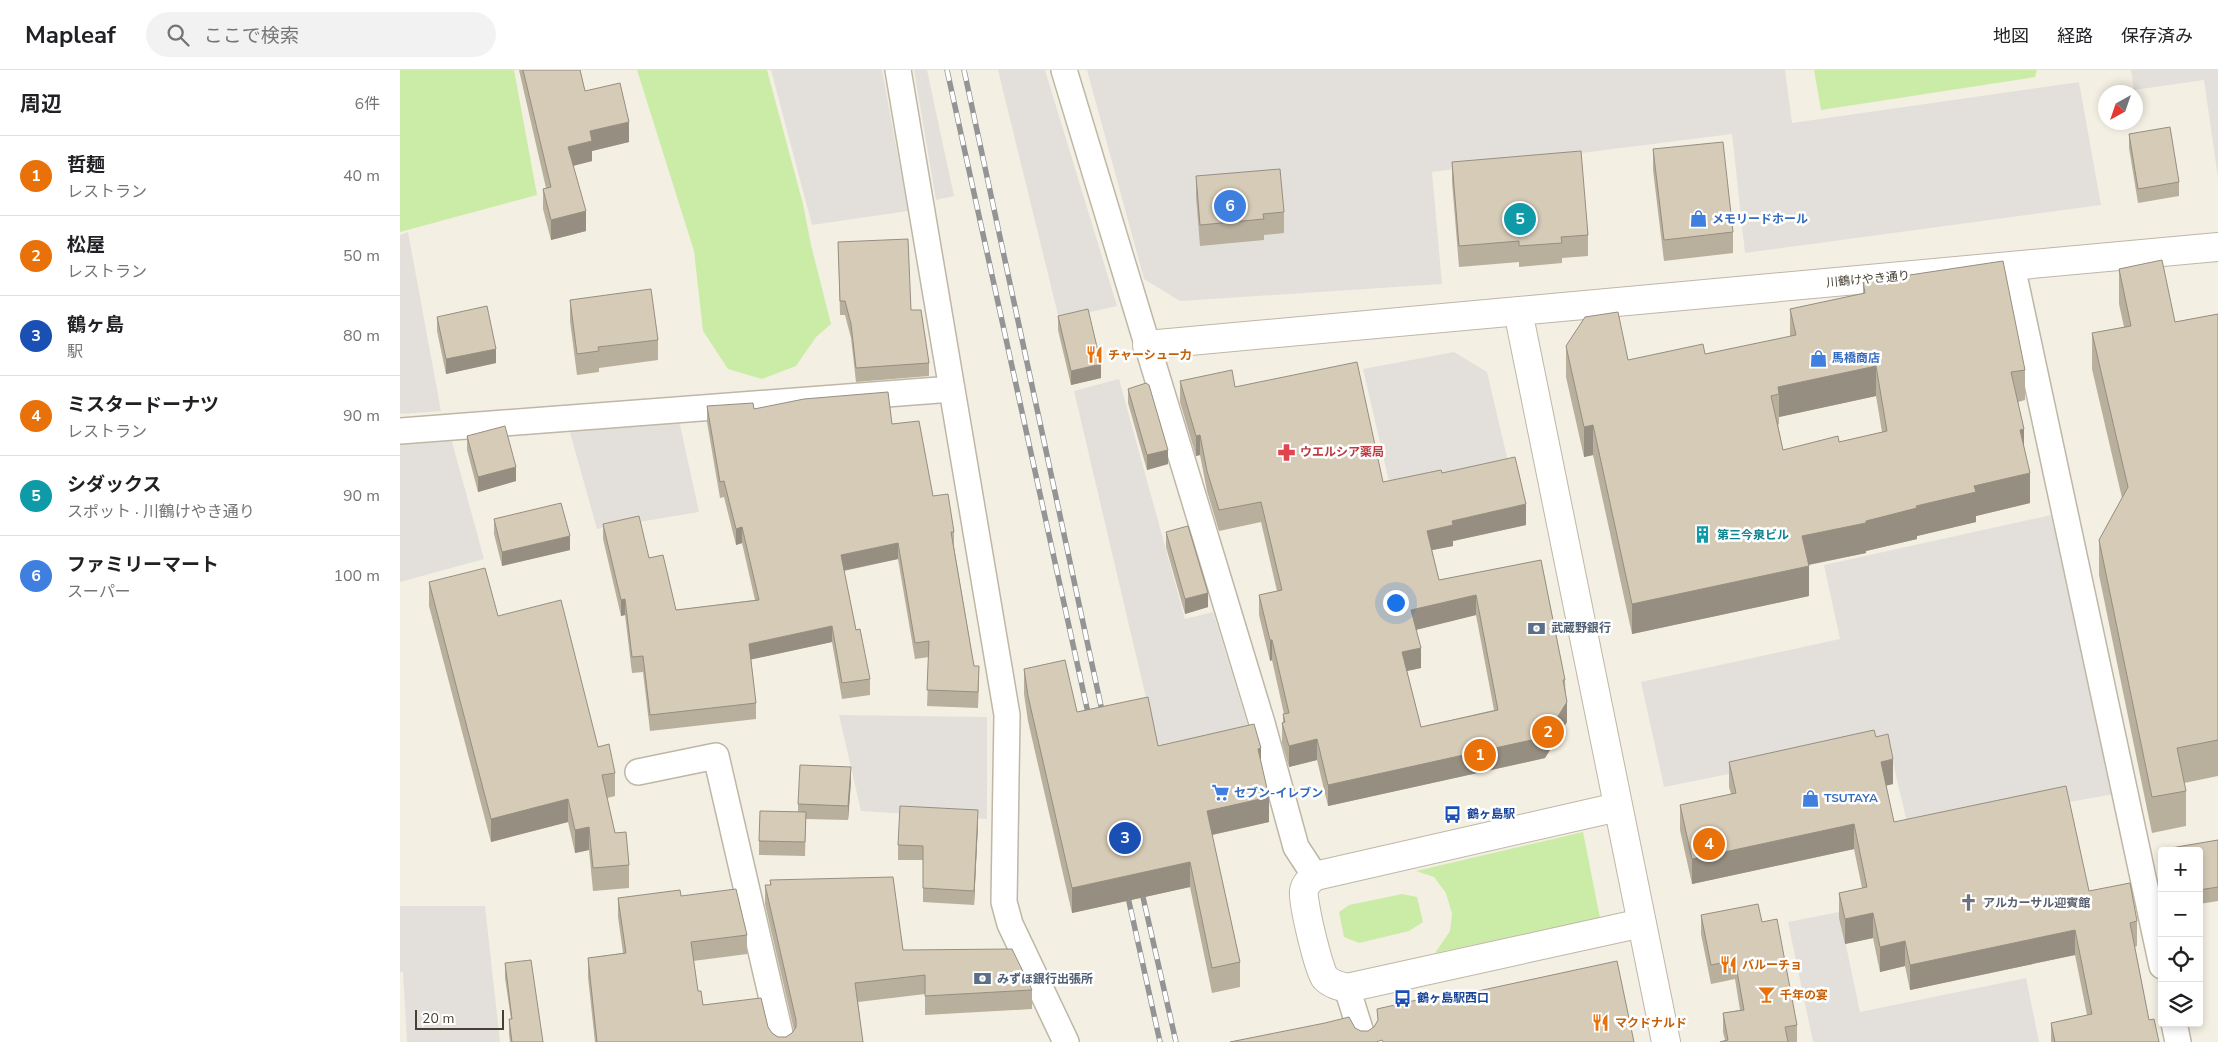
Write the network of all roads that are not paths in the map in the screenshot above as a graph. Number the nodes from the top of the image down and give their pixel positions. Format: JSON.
{"nodes":[{"id":1,"x":898,"y":70,"type":"edge"},
{"id":2,"x":1064,"y":70,"type":"edge"},
{"id":3,"x":2218,"y":247,"type":"edge"},
{"id":4,"x":2012,"y":266,"type":"junction"},
{"id":5,"x":1518,"y":311,"type":"junction"},
{"id":6,"x":1147,"y":345,"type":"junction"},
{"id":7,"x":952,"y":389,"type":"junction"},
{"id":8,"x":400,"y":432,"type":"edge"},
{"id":9,"x":638,"y":772,"type":"dead end"},
{"id":10,"x":1618,"y":807,"type":"junction"},
{"id":11,"x":1315,"y":876,"type":"junction"},
{"id":12,"x":1642,"y":923,"type":"junction"},
{"id":13,"x":2158,"y":947,"type":"edge"},
{"id":14,"x":1346,"y":988,"type":"junction"},
{"id":15,"x":2175,"y":1027,"type":"edge"},
{"id":16,"x":782,"y":1042,"type":"edge"},
{"id":17,"x":1066,"y":1042,"type":"edge"},
{"id":18,"x":1364,"y":1042,"type":"edge"},
{"id":19,"x":1666,"y":1042,"type":"edge"},
{"id":20,"x":2178,"y":1042,"type":"edge"}],
"edges":[{"from":1,"to":7,"type":"street"},
{"from":2,"to":6,"type":"street"},
{"from":3,"to":4,"type":"street","name":"川鶴けやき通り"},
{"from":4,"to":5,"type":"street","name":"川鶴けやき通り"},
{"from":4,"to":13,"type":"street"},
{"from":5,"to":6,"type":"street","name":"川鶴けやき通り"},
{"from":5,"to":10,"type":"street"},
{"from":6,"to":11,"type":"street"},
{"from":7,"to":8,"type":"street"},
{"from":7,"to":17,"type":"street"},
{"from":9,"to":16,"type":"street"},
{"from":10,"to":11,"type":"street"},
{"from":10,"to":12,"type":"street"},
{"from":11,"to":14,"type":"street"},
{"from":12,"to":14,"type":"street"},
{"from":12,"to":19,"type":"street"},
{"from":14,"to":18,"type":"street"},
{"from":15,"to":20,"type":"street"}]}
